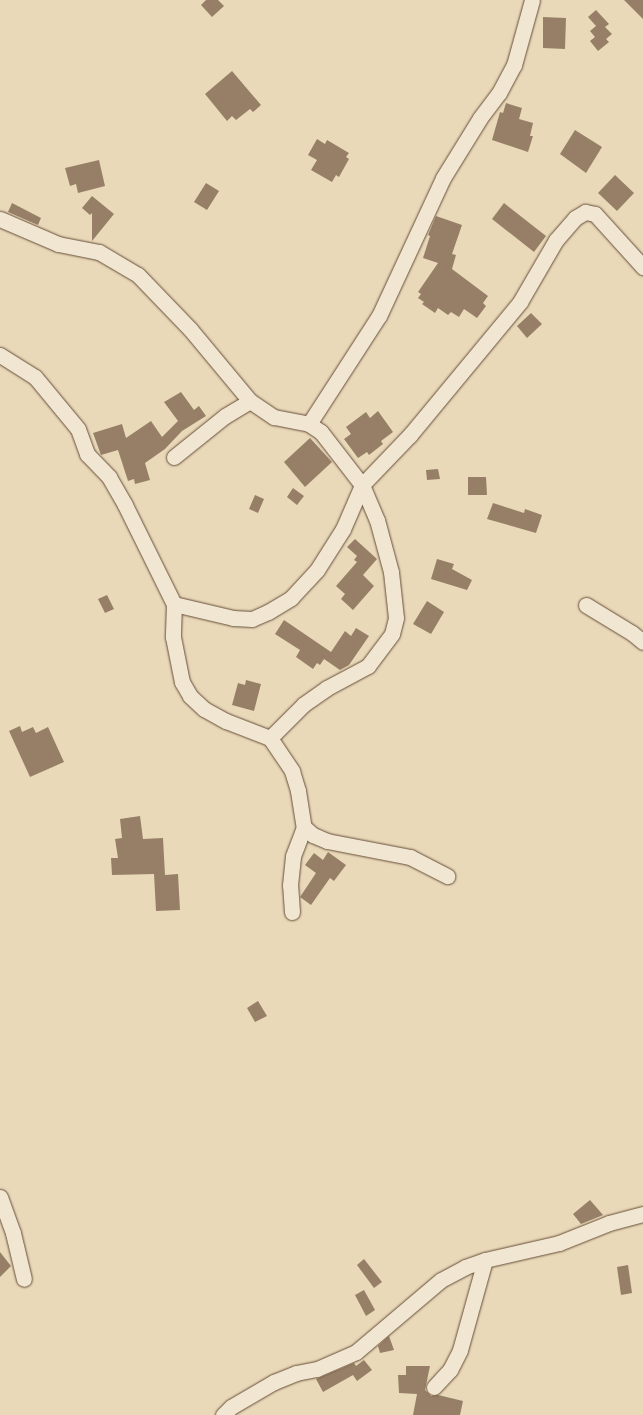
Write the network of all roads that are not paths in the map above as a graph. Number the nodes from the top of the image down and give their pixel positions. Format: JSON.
{"nodes":[{"id":1,"x":532,"y":0,"type":"edge"},
{"id":2,"x":0,"y":219,"type":"edge"},
{"id":3,"x":643,"y":267,"type":"edge"},
{"id":4,"x":0,"y":355,"type":"edge"},
{"id":5,"x":250,"y":401,"type":"junction"},
{"id":6,"x":309,"y":424,"type":"junction"},
{"id":7,"x":174,"y":457,"type":"dead end"},
{"id":8,"x":362,"y":485,"type":"junction"},
{"id":9,"x":174,"y":604,"type":"junction"},
{"id":10,"x":586,"y":605,"type":"dead end"},
{"id":11,"x":643,"y":642,"type":"edge"},
{"id":12,"x":270,"y":738,"type":"junction"},
{"id":13,"x":304,"y":827,"type":"junction"},
{"id":14,"x":447,"y":876,"type":"dead end"},
{"id":15,"x":292,"y":912,"type":"dead end"},
{"id":16,"x":0,"y":1197,"type":"edge"},
{"id":17,"x":643,"y":1214,"type":"edge"},
{"id":18,"x":485,"y":1260,"type":"junction"},
{"id":19,"x":24,"y":1279,"type":"dead end"},
{"id":20,"x":434,"y":1387,"type":"dead end"},
{"id":21,"x":222,"y":1415,"type":"edge"}],
"edges":[{"from":1,"to":6,"type":"street"},
{"from":2,"to":5,"type":"street"},
{"from":3,"to":8,"type":"street"},
{"from":4,"to":9,"type":"street"},
{"from":5,"to":6,"type":"street"},
{"from":5,"to":7,"type":"street"},
{"from":6,"to":8,"type":"street"},
{"from":8,"to":9,"type":"street"},
{"from":8,"to":12,"type":"street"},
{"from":9,"to":12,"type":"street"},
{"from":10,"to":11,"type":"street"},
{"from":12,"to":13,"type":"street"},
{"from":13,"to":14,"type":"street"},
{"from":13,"to":15,"type":"street"},
{"from":16,"to":19,"type":"street"},
{"from":17,"to":18,"type":"street"},
{"from":18,"to":20,"type":"street"},
{"from":18,"to":21,"type":"street"}]}
